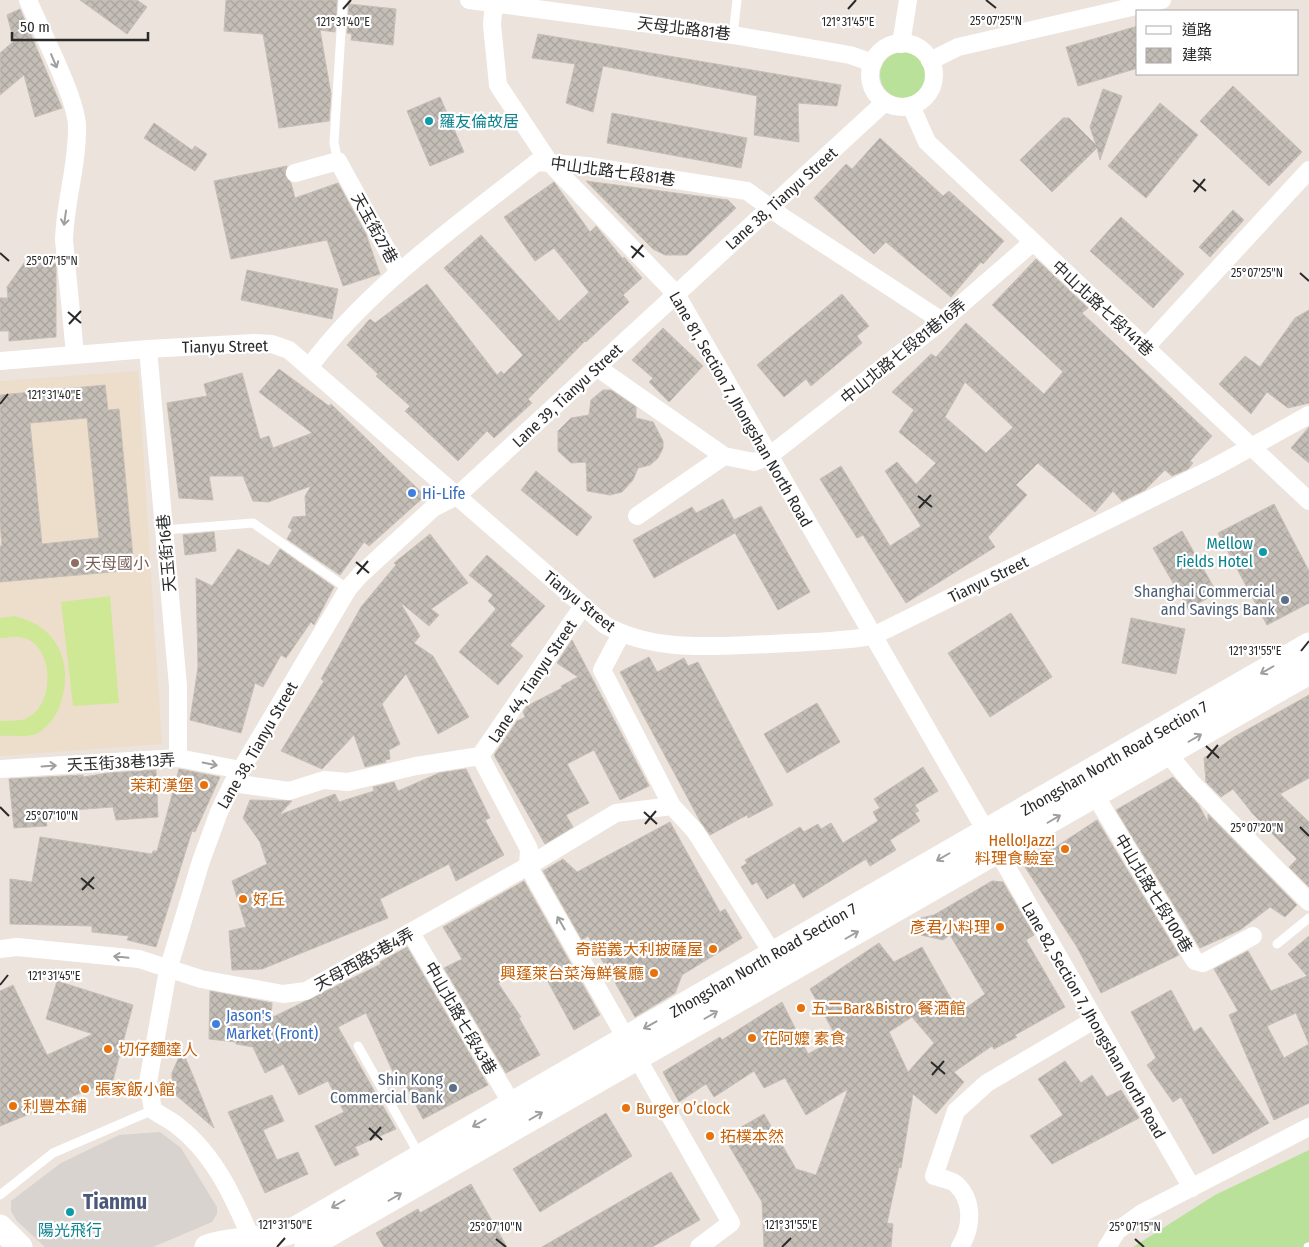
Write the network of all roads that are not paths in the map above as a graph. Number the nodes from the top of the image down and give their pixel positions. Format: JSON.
{"nodes":[{"id":1,"x":28,"y":0,"type":"edge"},
{"id":2,"x":343,"y":0,"type":"edge"},
{"id":3,"x":469,"y":0,"type":"edge"},
{"id":4,"x":738,"y":0,"type":"edge"},
{"id":5,"x":908,"y":0,"type":"edge"},
{"id":6,"x":1162,"y":0,"type":"edge"},
{"id":7,"x":493,"y":2,"type":"edge"},
{"id":8,"x":1128,"y":4,"type":"edge"},
{"id":9,"x":733,"y":34,"type":"junction"},
{"id":10,"x":901,"y":44,"type":"junction"},
{"id":11,"x":873,"y":62,"type":"junction"},
{"id":12,"x":930,"y":62,"type":"junction"},
{"id":13,"x":885,"y":102,"type":"junction"},
{"id":14,"x":911,"y":106,"type":"junction"},
{"id":15,"x":338,"y":161,"type":"junction"},
{"id":16,"x":549,"y":162,"type":"junction"},
{"id":17,"x":295,"y":173,"type":"dead end"},
{"id":18,"x":1308,"y":173,"type":"edge"},
{"id":19,"x":769,"y":208,"type":"junction"},
{"id":20,"x":1033,"y":242,"type":"junction"},
{"id":21,"x":399,"y":272,"type":"junction"},
{"id":22,"x":676,"y":294,"type":"junction"},
{"id":23,"x":942,"y":321,"type":"junction"},
{"id":24,"x":1145,"y":348,"type":"junction"},
{"id":25,"x":148,"y":349,"type":"junction"},
{"id":26,"x":75,"y":354,"type":"junction"},
{"id":27,"x":0,"y":361,"type":"edge"},
{"id":28,"x":310,"y":366,"type":"junction"},
{"id":29,"x":598,"y":368,"type":"junction"},
{"id":30,"x":1309,"y":415,"type":"edge"},
{"id":31,"x":1252,"y":448,"type":"junction"},
{"id":32,"x":724,"y":456,"type":"junction"},
{"id":33,"x":769,"y":456,"type":"junction"},
{"id":34,"x":457,"y":496,"type":"junction"},
{"id":35,"x":1309,"y":501,"type":"edge"},
{"id":36,"x":638,"y":516,"type":"dead end"},
{"id":37,"x":164,"y":530,"type":"junction"},
{"id":38,"x":348,"y":589,"type":"junction"},
{"id":39,"x":583,"y":606,"type":"junction"},
{"id":40,"x":621,"y":634,"type":"junction"},
{"id":41,"x":873,"y":636,"type":"junction"},
{"id":42,"x":1309,"y":645,"type":"edge"},
{"id":43,"x":1309,"y":672,"type":"edge"},
{"id":44,"x":1168,"y":754,"type":"junction"},
{"id":45,"x":480,"y":756,"type":"junction"},
{"id":46,"x":178,"y":758,"type":"junction"},
{"id":47,"x":0,"y":769,"type":"edge"},
{"id":48,"x":237,"y":776,"type":"junction"},
{"id":49,"x":1095,"y":795,"type":"junction"},
{"id":50,"x":672,"y":806,"type":"junction"},
{"id":51,"x":991,"y":843,"type":"junction"},
{"id":52,"x":528,"y":866,"type":"junction"},
{"id":53,"x":1309,"y":902,"type":"edge"},
{"id":54,"x":1309,"y":918,"type":"edge"},
{"id":55,"x":411,"y":933,"type":"junction"},
{"id":56,"x":1253,"y":936,"type":"dead end"},
{"id":57,"x":1277,"y":944,"type":"dead end"},
{"id":58,"x":0,"y":949,"type":"edge"},
{"id":59,"x":773,"y":954,"type":"junction"},
{"id":60,"x":168,"y":970,"type":"junction"},
{"id":61,"x":1094,"y":1020,"type":"junction"},
{"id":62,"x":358,"y":1046,"type":"dead end"},
{"id":63,"x":633,"y":1047,"type":"junction"},
{"id":64,"x":512,"y":1104,"type":"junction"},
{"id":65,"x":153,"y":1110,"type":"junction"},
{"id":66,"x":1309,"y":1127,"type":"edge"},
{"id":67,"x":420,"y":1156,"type":"junction"},
{"id":68,"x":1192,"y":1188,"type":"junction"},
{"id":69,"x":0,"y":1195,"type":"edge"},
{"id":70,"x":0,"y":1227,"type":"edge"},
{"id":71,"x":253,"y":1242,"type":"edge"},
{"id":72,"x":20,"y":1247,"type":"edge"},
{"id":73,"x":207,"y":1247,"type":"edge"},
{"id":74,"x":307,"y":1247,"type":"edge"},
{"id":75,"x":699,"y":1247,"type":"edge"},
{"id":76,"x":960,"y":1247,"type":"edge"},
{"id":77,"x":1107,"y":1247,"type":"edge"}],
"edges":[{"from":1,"to":26,"type":"street","one_way":true},
{"from":2,"to":15,"type":"lane"},
{"from":3,"to":7,"type":"street","name":"天母北路81巷"},
{"from":4,"to":9,"type":"lane"},
{"from":5,"to":10,"type":"street"},
{"from":6,"to":8,"type":"street"},
{"from":7,"to":9,"type":"street","name":"天母北路81巷"},
{"from":7,"to":16,"type":"street","name":"Lane 81, Section 7, Jhongshan North Road"},
{"from":8,"to":12,"type":"street"},
{"from":9,"to":11,"type":"street","name":"天母北路81巷"},
{"from":10,"to":11,"type":"street"},
{"from":10,"to":12,"type":"street"},
{"from":11,"to":13,"type":"street"},
{"from":12,"to":14,"type":"street"},
{"from":13,"to":14,"type":"street"},
{"from":13,"to":19,"type":"street","name":"Lane 38, Tianyu Street"},
{"from":14,"to":20,"type":"street","name":"中山北路七段141巷"},
{"from":15,"to":17,"type":"street"},
{"from":15,"to":21,"type":"street","name":"天玉街27巷"},
{"from":16,"to":19,"type":"street","name":"中山北路七段81巷"},
{"from":16,"to":21,"type":"street","name":"中山北路七段81巷"},
{"from":16,"to":22,"type":"street","name":"Lane 81, Section 7, Jhongshan North Road"},
{"from":18,"to":24,"type":"street"},
{"from":19,"to":22,"type":"street","name":"Lane 38, Tianyu Street"},
{"from":19,"to":23,"type":"street","name":"中山北路七段81巷"},
{"from":20,"to":23,"type":"street","name":"中山北路七段81巷16弄"},
{"from":20,"to":24,"type":"street","name":"中山北路七段141巷"},
{"from":21,"to":28,"type":"street","name":"天玉街27巷"},
{"from":22,"to":29,"type":"street","name":"Lane 39, Tianyu Street"},
{"from":22,"to":33,"type":"street","name":"Lane 81, Section 7, Jhongshan North Road"},
{"from":23,"to":33,"type":"street","name":"中山北路七段81巷16弄"},
{"from":24,"to":31,"type":"street","name":"中山北路七段141巷"},
{"from":25,"to":26,"type":"street","name":"Tianyu Street"},
{"from":25,"to":28,"type":"street","name":"Tianyu Street"},
{"from":25,"to":37,"type":"street","name":"天玉街16巷"},
{"from":26,"to":27,"type":"street","name":"Tianyu Street"},
{"from":28,"to":34,"type":"street","name":"Tianyu Street"},
{"from":29,"to":32,"type":"street"},
{"from":29,"to":34,"type":"street","name":"Lane 39, Tianyu Street"},
{"from":30,"to":31,"type":"street","name":"Tianyu Street"},
{"from":31,"to":35,"type":"street","name":"中山北路七段141巷"},
{"from":31,"to":41,"type":"street","name":"Tianyu Street"},
{"from":32,"to":33,"type":"street"},
{"from":32,"to":36,"type":"street"},
{"from":33,"to":41,"type":"street","name":"Lane 81, Section 7, Jhongshan North Road"},
{"from":34,"to":38,"type":"street","name":"Lane 38, Tianyu Street"},
{"from":34,"to":39,"type":"street","name":"Tianyu Street"},
{"from":37,"to":38,"type":"lane"},
{"from":37,"to":46,"type":"street","name":"天玉街16巷"},
{"from":38,"to":48,"type":"street","name":"Lane 38, Tianyu Street"},
{"from":39,"to":40,"type":"street","name":"Tianyu Street"},
{"from":39,"to":45,"type":"street","name":"Lane 44, Tianyu Street"},
{"from":40,"to":41,"type":"street","name":"Tianyu Street"},
{"from":40,"to":50,"type":"street"},
{"from":41,"to":51,"type":"street","name":"Lane 81, Section 7, Jhongshan North Road"},
{"from":42,"to":51,"type":"main road","name":"Zhongshan North Road Section 7","one_way":true},
{"from":44,"to":43,"type":"main road","name":"Zhongshan North Road Section 7","one_way":true},
{"from":44,"to":49,"type":"main road","name":"Zhongshan North Road Section 7"},
{"from":44,"to":53,"type":"street"},
{"from":45,"to":48,"type":"street","name":"天玉街38巷13弄"},
{"from":45,"to":52,"type":"street"},
{"from":47,"to":46,"type":"street","name":"天玉街38巷13弄","one_way":true},
{"from":46,"to":48,"type":"street","name":"天玉街38巷13弄","one_way":true},
{"from":48,"to":60,"type":"street","name":"Lane 38, Tianyu Street"},
{"from":51,"to":49,"type":"main road","name":"Zhongshan North Road Section 7","one_way":true},
{"from":49,"to":56,"type":"street","name":"中山北路七段100巷"},
{"from":50,"to":52,"type":"street","name":"天母西路5巷4弄"},
{"from":50,"to":59,"type":"street"},
{"from":51,"to":59,"type":"main road","name":"Zhongshan North Road Section 7","one_way":true},
{"from":51,"to":61,"type":"street","name":"Lane 82, Section 7, Jhongshan North Road"},
{"from":63,"to":51,"type":"main road","name":"Zhongshan North Road Section 7","one_way":true},
{"from":52,"to":55,"type":"street","name":"天母西路5巷4弄"},
{"from":63,"to":52,"type":"street","one_way":true},
{"from":54,"to":57,"type":"lane"},
{"from":55,"to":60,"type":"street","name":"天母西路5巷4弄"},
{"from":55,"to":64,"type":"street","name":"中山北路七段43巷"},
{"from":60,"to":58,"type":"street","name":"天母西路5巷4弄","one_way":true},
{"from":59,"to":63,"type":"main road","name":"Zhongshan North Road Section 7","one_way":true},
{"from":60,"to":65,"type":"street","name":"Lane 38, Tianyu Street"},
{"from":61,"to":68,"type":"street","name":"Lane 82, Section 7, Jhongshan North Road"},
{"from":61,"to":76,"type":"street"},
{"from":62,"to":67,"type":"lane"},
{"from":63,"to":64,"type":"main road","name":"Zhongshan North Road Section 7"},
{"from":74,"to":63,"type":"main road","name":"Zhongshan North Road Section 7","one_way":true},
{"from":63,"to":75,"type":"street"},
{"from":64,"to":67,"type":"main road","name":"Zhongshan North Road Section 7","one_way":true},
{"from":65,"to":69,"type":"lane"},
{"from":65,"to":71,"type":"street"},
{"from":66,"to":68,"type":"street"},
{"from":67,"to":71,"type":"main road","name":"Zhongshan North Road Section 7","one_way":true},
{"from":68,"to":77,"type":"street"},
{"from":70,"to":72,"type":"main road"},
{"from":71,"to":73,"type":"main road","name":"Zhongshan North Road Section 7"}]}
